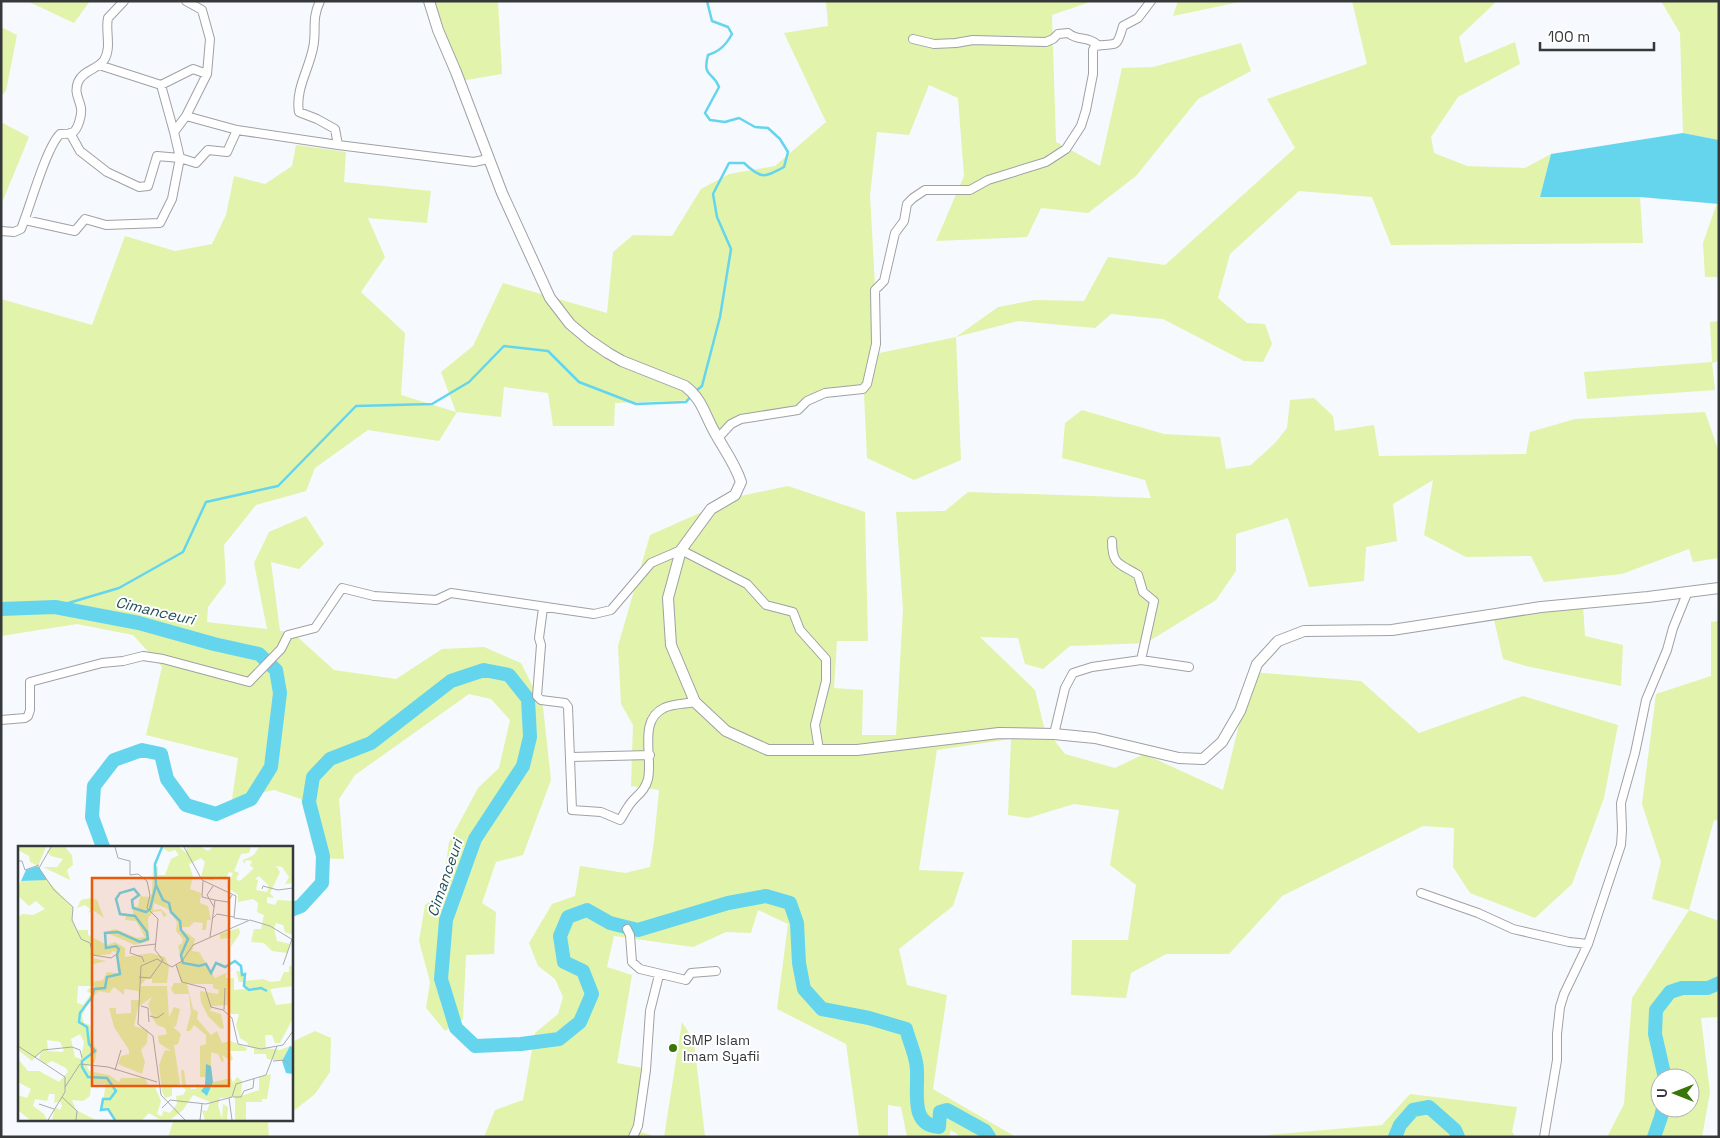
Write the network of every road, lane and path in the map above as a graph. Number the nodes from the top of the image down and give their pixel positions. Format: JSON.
{"nodes":[{"id":1,"x":124,"y":1,"type":"edge"},
{"id":2,"x":186,"y":1,"type":"edge"},
{"id":3,"x":320,"y":1,"type":"edge"},
{"id":4,"x":429,"y":1,"type":"edge"},
{"id":5,"x":1151,"y":1,"type":"edge"},
{"id":6,"x":913,"y":39,"type":"dead end"},
{"id":7,"x":1098,"y":45,"type":"junction"},
{"id":8,"x":99,"y":65,"type":"junction"},
{"id":9,"x":207,"y":74,"type":"junction"},
{"id":10,"x":161,"y":85,"type":"junction"},
{"id":11,"x":186,"y":116,"type":"junction"},
{"id":12,"x":237,"y":130,"type":"junction"},
{"id":13,"x":174,"y":132,"type":"junction"},
{"id":14,"x":70,"y":133,"type":"junction"},
{"id":15,"x":338,"y":145,"type":"junction"},
{"id":16,"x":180,"y":158,"type":"junction"},
{"id":17,"x":488,"y":159,"type":"junction"},
{"id":18,"x":25,"y":220,"type":"junction"},
{"id":19,"x":1,"y":231,"type":"edge"},
{"id":20,"x":718,"y":438,"type":"junction"},
{"id":21,"x":1112,"y":541,"type":"dead end"},
{"id":22,"x":681,"y":550,"type":"junction"},
{"id":23,"x":1719,"y":588,"type":"edge"},
{"id":24,"x":1688,"y":591,"type":"junction"},
{"id":25,"x":543,"y":608,"type":"junction"},
{"id":26,"x":1141,"y":660,"type":"junction"},
{"id":27,"x":1189,"y":667,"type":"dead end"},
{"id":28,"x":695,"y":702,"type":"junction"},
{"id":29,"x":1,"y":720,"type":"edge"},
{"id":30,"x":1054,"y":734,"type":"junction"},
{"id":31,"x":819,"y":750,"type":"junction"},
{"id":32,"x":650,"y":755,"type":"junction"},
{"id":33,"x":571,"y":757,"type":"junction"},
{"id":34,"x":1421,"y":893,"type":"dead end"},
{"id":35,"x":627,"y":929,"type":"dead end"},
{"id":36,"x":1588,"y":944,"type":"junction"},
{"id":37,"x":716,"y":971,"type":"dead end"},
{"id":38,"x":659,"y":975,"type":"junction"},
{"id":39,"x":633,"y":1137,"type":"edge"},
{"id":40,"x":1544,"y":1137,"type":"edge"}],
"edges":[{"from":1,"to":8,"type":"street"},
{"from":2,"to":9,"type":"street"},
{"from":3,"to":15,"type":"street"},
{"from":4,"to":17,"type":"street"},
{"from":5,"to":7,"type":"street"},
{"from":6,"to":7,"type":"street"},
{"from":7,"to":20,"type":"street"},
{"from":8,"to":10,"type":"street"},
{"from":8,"to":14,"type":"street"},
{"from":9,"to":10,"type":"street"},
{"from":9,"to":11,"type":"street"},
{"from":10,"to":13,"type":"street"},
{"from":11,"to":12,"type":"street"},
{"from":11,"to":13,"type":"street"},
{"from":12,"to":15,"type":"street"},
{"from":12,"to":16,"type":"street"},
{"from":13,"to":16,"type":"street"},
{"from":14,"to":16,"type":"street"},
{"from":14,"to":18,"type":"street"},
{"from":15,"to":17,"type":"street"},
{"from":16,"to":18,"type":"street"},
{"from":17,"to":20,"type":"street"},
{"from":18,"to":19,"type":"street"},
{"from":20,"to":22,"type":"street"},
{"from":21,"to":26,"type":"street"},
{"from":22,"to":25,"type":"street"},
{"from":22,"to":28,"type":"street"},
{"from":22,"to":31,"type":"street"},
{"from":23,"to":24,"type":"street"},
{"from":24,"to":30,"type":"street"},
{"from":24,"to":36,"type":"street"},
{"from":25,"to":29,"type":"street"},
{"from":25,"to":33,"type":"street"},
{"from":26,"to":27,"type":"street"},
{"from":26,"to":30,"type":"street"},
{"from":28,"to":31,"type":"street"},
{"from":28,"to":32,"type":"street"},
{"from":30,"to":31,"type":"street"},
{"from":32,"to":33,"type":"street"},
{"from":32,"to":33,"type":"street"},
{"from":34,"to":36,"type":"street"},
{"from":35,"to":38,"type":"street"},
{"from":36,"to":40,"type":"street"},
{"from":37,"to":38,"type":"street"},
{"from":38,"to":39,"type":"street"}]}
